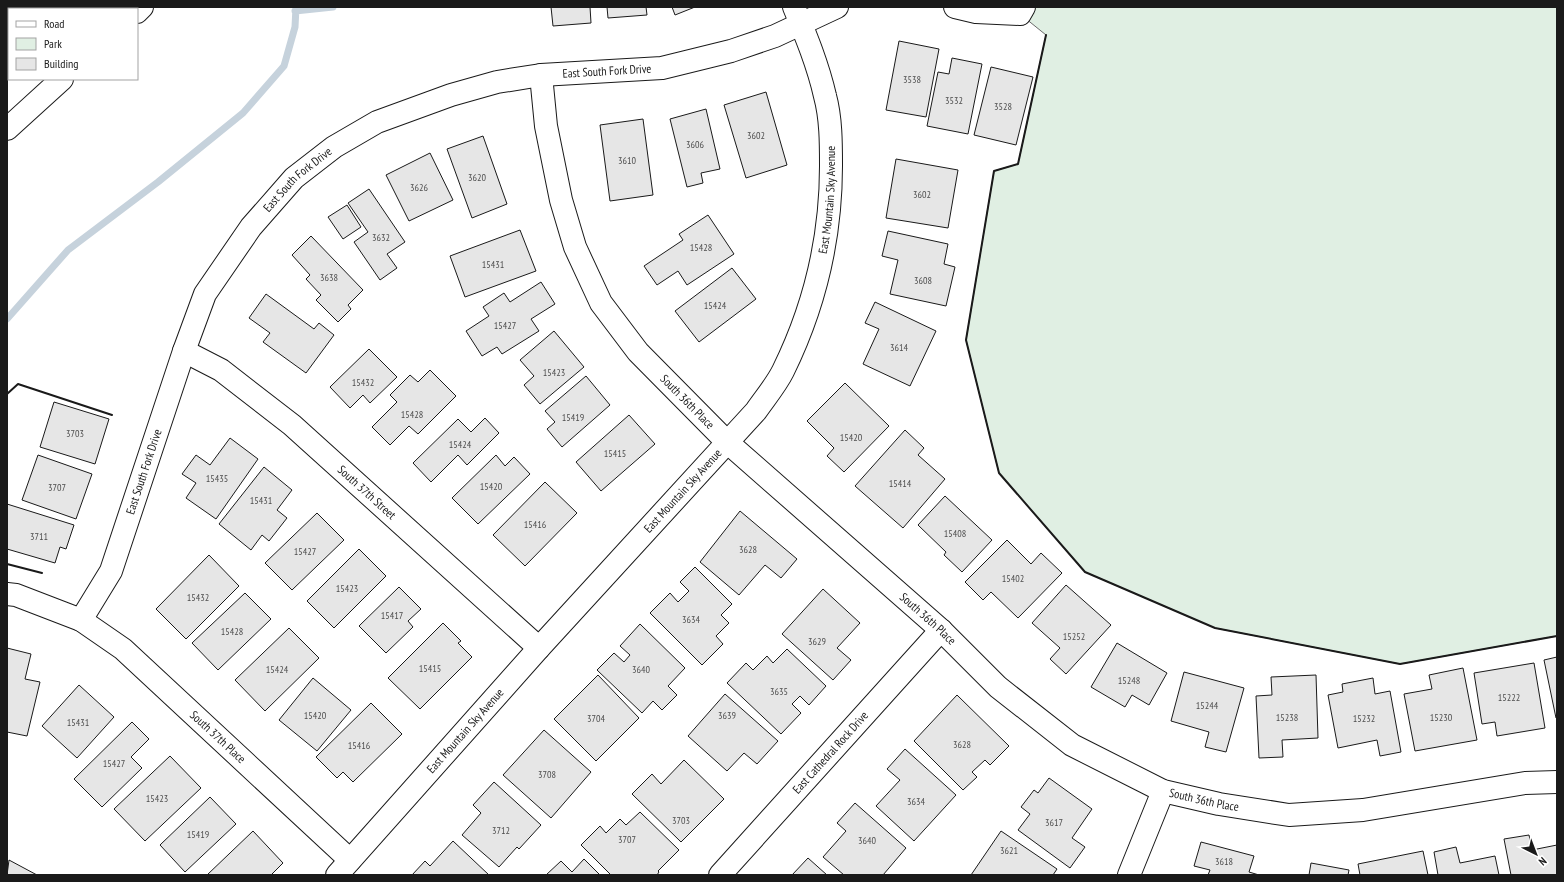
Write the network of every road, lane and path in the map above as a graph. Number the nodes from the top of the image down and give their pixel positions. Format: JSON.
{"nodes":[{"id":1,"x":837,"y":7,"type":"edge"},
{"id":2,"x":955,"y":7,"type":"edge"},
{"id":3,"x":1022,"y":11,"type":"edge"},
{"id":4,"x":797,"y":15,"type":"edge"},
{"id":5,"x":541,"y":75,"type":"junction"},
{"id":6,"x":61,"y":80,"type":"edge"},
{"id":7,"x":7,"y":129,"type":"edge"},
{"id":8,"x":184,"y":351,"type":"junction"},
{"id":9,"x":727,"y":442,"type":"junction"},
{"id":10,"x":7,"y":594,"type":"edge"},
{"id":11,"x":82,"y":620,"type":"junction"},
{"id":12,"x":941,"y":630,"type":"junction"},
{"id":13,"x":539,"y":648,"type":"junction"},
{"id":14,"x":1557,"y":782,"type":"edge"},
{"id":15,"x":1163,"y":791,"type":"junction"},
{"id":16,"x":343,"y":868,"type":"edge"},
{"id":17,"x":720,"y":875,"type":"edge"},
{"id":18,"x":1129,"y":875,"type":"edge"}],
"edges":[{"from":1,"to":4,"type":"street","name":"East South Fork Drive"},
{"from":2,"to":3,"type":"street"},
{"from":4,"to":5,"type":"street","name":"East South Fork Drive"},
{"from":4,"to":9,"type":"street","name":"East Mountain Sky Avenue"},
{"from":5,"to":8,"type":"street","name":"East South Fork Drive"},
{"from":5,"to":9,"type":"street","name":"South 36th Place"},
{"from":6,"to":7,"type":"street"},
{"from":8,"to":11,"type":"street","name":"East South Fork Drive"},
{"from":8,"to":13,"type":"street","name":"South 37th Street"},
{"from":9,"to":12,"type":"street","name":"South 36th Place"},
{"from":9,"to":13,"type":"street","name":"East Mountain Sky Avenue"},
{"from":10,"to":11,"type":"street"},
{"from":11,"to":16,"type":"street","name":"South 37th Place"},
{"from":12,"to":15,"type":"street","name":"South 36th Place"},
{"from":12,"to":17,"type":"street","name":"East Cathedral Rock Drive"},
{"from":13,"to":16,"type":"street","name":"East Mountain Sky Avenue"},
{"from":14,"to":15,"type":"street","name":"South 36th Place"},
{"from":15,"to":18,"type":"street"}]}
